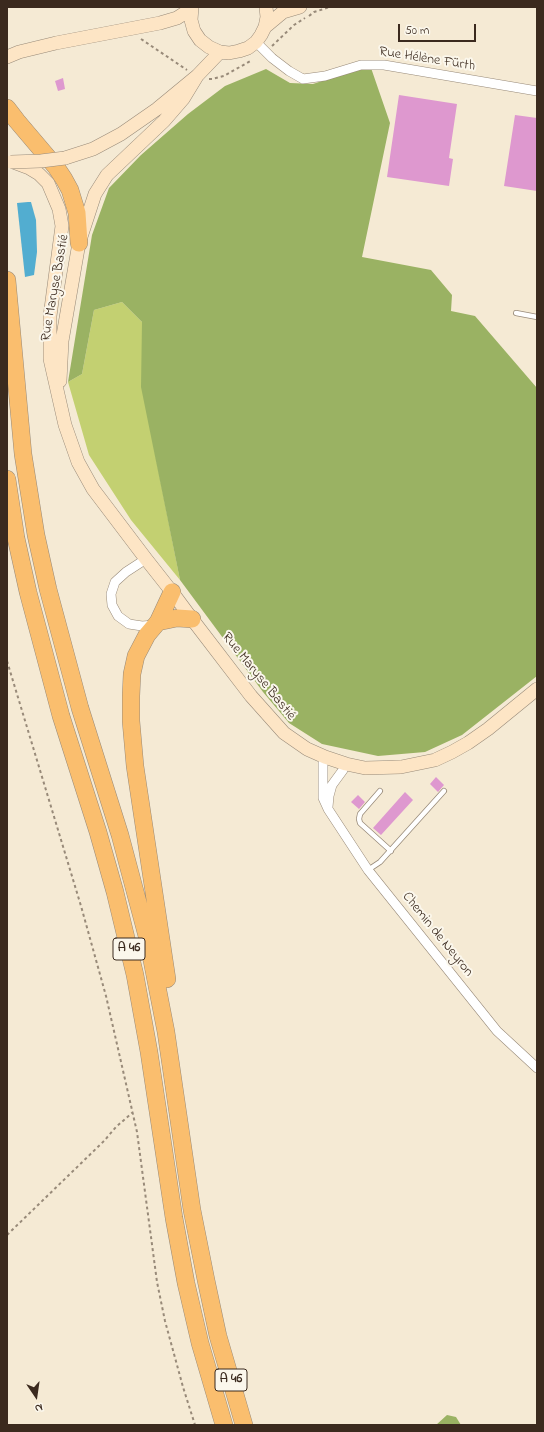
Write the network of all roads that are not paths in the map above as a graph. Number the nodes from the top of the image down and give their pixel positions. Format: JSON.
{"nodes":[{"id":1,"x":266,"y":7,"type":"edge"},
{"id":2,"x":300,"y":7,"type":"edge"},
{"id":3,"x":191,"y":8,"type":"edge"},
{"id":4,"x":265,"y":27,"type":"junction"},
{"id":5,"x":256,"y":42,"type":"junction"},
{"id":6,"x":220,"y":52,"type":"junction"},
{"id":7,"x":7,"y":57,"type":"edge"},
{"id":8,"x":197,"y":76,"type":"junction"},
{"id":9,"x":537,"y":91,"type":"edge"},
{"id":10,"x":7,"y":108,"type":"edge"},
{"id":11,"x":9,"y":161,"type":"edge"},
{"id":12,"x":79,"y":243,"type":"junction"},
{"id":13,"x":7,"y":280,"type":"edge"},
{"id":14,"x":516,"y":313,"type":"dead end"},
{"id":15,"x":537,"y":317,"type":"edge"},
{"id":16,"x":59,"y":402,"type":"junction"},
{"id":17,"x":7,"y":479,"type":"edge"},
{"id":18,"x":7,"y":504,"type":"edge"},
{"id":19,"x":16,"y":538,"type":"junction"},
{"id":20,"x":146,"y":559,"type":"junction"},
{"id":21,"x":172,"y":592,"type":"junction"},
{"id":22,"x":192,"y":619,"type":"junction"},
{"id":23,"x":156,"y":623,"type":"junction"},
{"id":24,"x":537,"y":689,"type":"edge"},
{"id":25,"x":325,"y":758,"type":"junction"},
{"id":26,"x":346,"y":764,"type":"junction"},
{"id":27,"x":380,"y":791,"type":"dead end"},
{"id":28,"x":444,"y":791,"type":"dead end"},
{"id":29,"x":328,"y":809,"type":"junction"},
{"id":30,"x":391,"y":851,"type":"junction"},
{"id":31,"x":368,"y":870,"type":"junction"},
{"id":32,"x":537,"y":1068,"type":"edge"},
{"id":33,"x":173,"y":1082,"type":"junction"},
{"id":34,"x":224,"y":1425,"type":"edge"},
{"id":35,"x":244,"y":1425,"type":"edge"}],
"edges":[{"from":1,"to":4,"type":"main road"},
{"from":2,"to":4,"type":"main road"},
{"from":3,"to":6,"type":"main road"},
{"from":3,"to":7,"type":"main road"},
{"from":4,"to":5,"type":"main road"},
{"from":5,"to":6,"type":"main road"},
{"from":5,"to":9,"type":"street","name":"Rue Hélène Fürth"},
{"from":6,"to":8,"type":"main road"},
{"from":8,"to":11,"type":"main road","bridge":true},
{"from":8,"to":12,"type":"main road","name":"Rue Maryse Bastié"},
{"from":10,"to":12,"type":"highway"},
{"from":11,"to":16,"type":"main road","name":"Rue Maryse Bastié"},
{"from":12,"to":16,"type":"main road","name":"Rue Maryse Bastié"},
{"from":13,"to":33,"type":"highway","number":"A 46"},
{"from":14,"to":15,"type":"lane"},
{"from":16,"to":20,"type":"main road","name":"Rue Maryse Bastié"},
{"from":17,"to":19,"type":"highway","number":"A 46"},
{"from":18,"to":19,"type":"highway"},
{"from":19,"to":34,"type":"highway","number":"A 46"},
{"from":20,"to":21,"type":"main road","name":"Rue Maryse Bastié"},
{"from":20,"to":23,"type":"street"},
{"from":21,"to":22,"type":"main road","name":"Rue Maryse Bastié"},
{"from":21,"to":23,"type":"highway"},
{"from":22,"to":23,"type":"highway"},
{"from":22,"to":25,"type":"main road","name":"Rue Maryse Bastié"},
{"from":23,"to":33,"type":"highway"},
{"from":24,"to":26,"type":"main road","name":"Rue Maryse Bastié"},
{"from":25,"to":26,"type":"main road","name":"Rue Maryse Bastié"},
{"from":25,"to":29,"type":"street","name":"Chemin de Neyron"},
{"from":26,"to":29,"type":"street"},
{"from":27,"to":30,"type":"lane"},
{"from":28,"to":30,"type":"lane"},
{"from":29,"to":31,"type":"street","name":"Chemin de Neyron"},
{"from":30,"to":31,"type":"lane"},
{"from":31,"to":32,"type":"street","name":"Chemin de Neyron"},
{"from":33,"to":35,"type":"highway","number":"A 46"}]}
